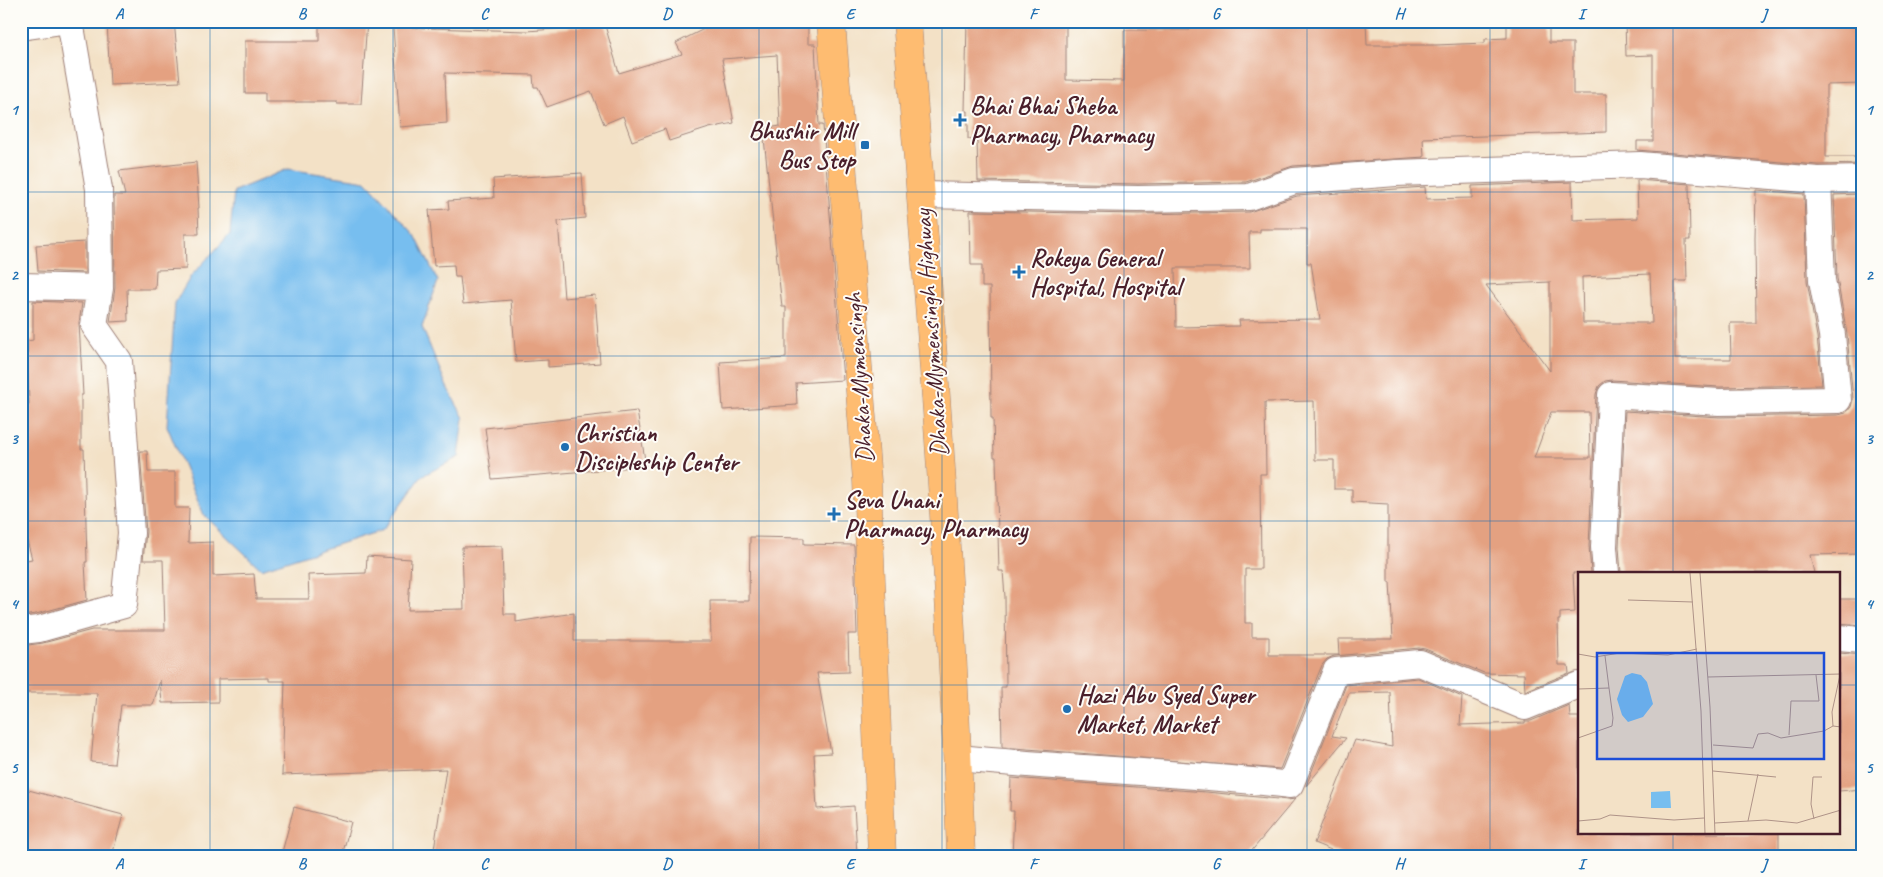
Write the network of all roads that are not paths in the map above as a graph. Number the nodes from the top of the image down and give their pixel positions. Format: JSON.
{"nodes":[{"id":1,"x":62,"y":21,"type":"edge"},
{"id":2,"x":70,"y":21,"type":"edge"},
{"id":3,"x":831,"y":21,"type":"edge"},
{"id":4,"x":907,"y":21,"type":"edge"},
{"id":5,"x":21,"y":27,"type":"edge"},
{"id":6,"x":1818,"y":180,"type":"junction"},
{"id":7,"x":1862,"y":180,"type":"edge"},
{"id":8,"x":921,"y":195,"type":"junction"},
{"id":9,"x":21,"y":286,"type":"edge"},
{"id":10,"x":100,"y":288,"type":"junction"},
{"id":11,"x":1606,"y":572,"type":"edge"},
{"id":12,"x":21,"y":631,"type":"edge"},
{"id":13,"x":1840,"y":638,"type":"edge"},
{"id":14,"x":1862,"y":640,"type":"edge"},
{"id":15,"x":1578,"y":685,"type":"edge"},
{"id":16,"x":958,"y":758,"type":"junction"},
{"id":17,"x":882,"y":856,"type":"edge"},
{"id":18,"x":961,"y":856,"type":"edge"}],
"edges":[{"from":1,"to":5,"type":"street"},
{"from":2,"to":10,"type":"street"},
{"from":3,"to":17,"type":"highway","name":"Dhaka-Mymensingh"},
{"from":4,"to":8,"type":"highway","name":"Dhaka-Mymensingh Highway"},
{"from":6,"to":7,"type":"street"},
{"from":6,"to":8,"type":"street"},
{"from":6,"to":11,"type":"street"},
{"from":8,"to":16,"type":"highway","name":"Dhaka-Mymensingh Highway"},
{"from":9,"to":10,"type":"street"},
{"from":10,"to":12,"type":"street"},
{"from":13,"to":14,"type":"street"},
{"from":15,"to":16,"type":"street"},
{"from":16,"to":18,"type":"highway","name":"Dhaka-Mymensingh Highway"}]}
